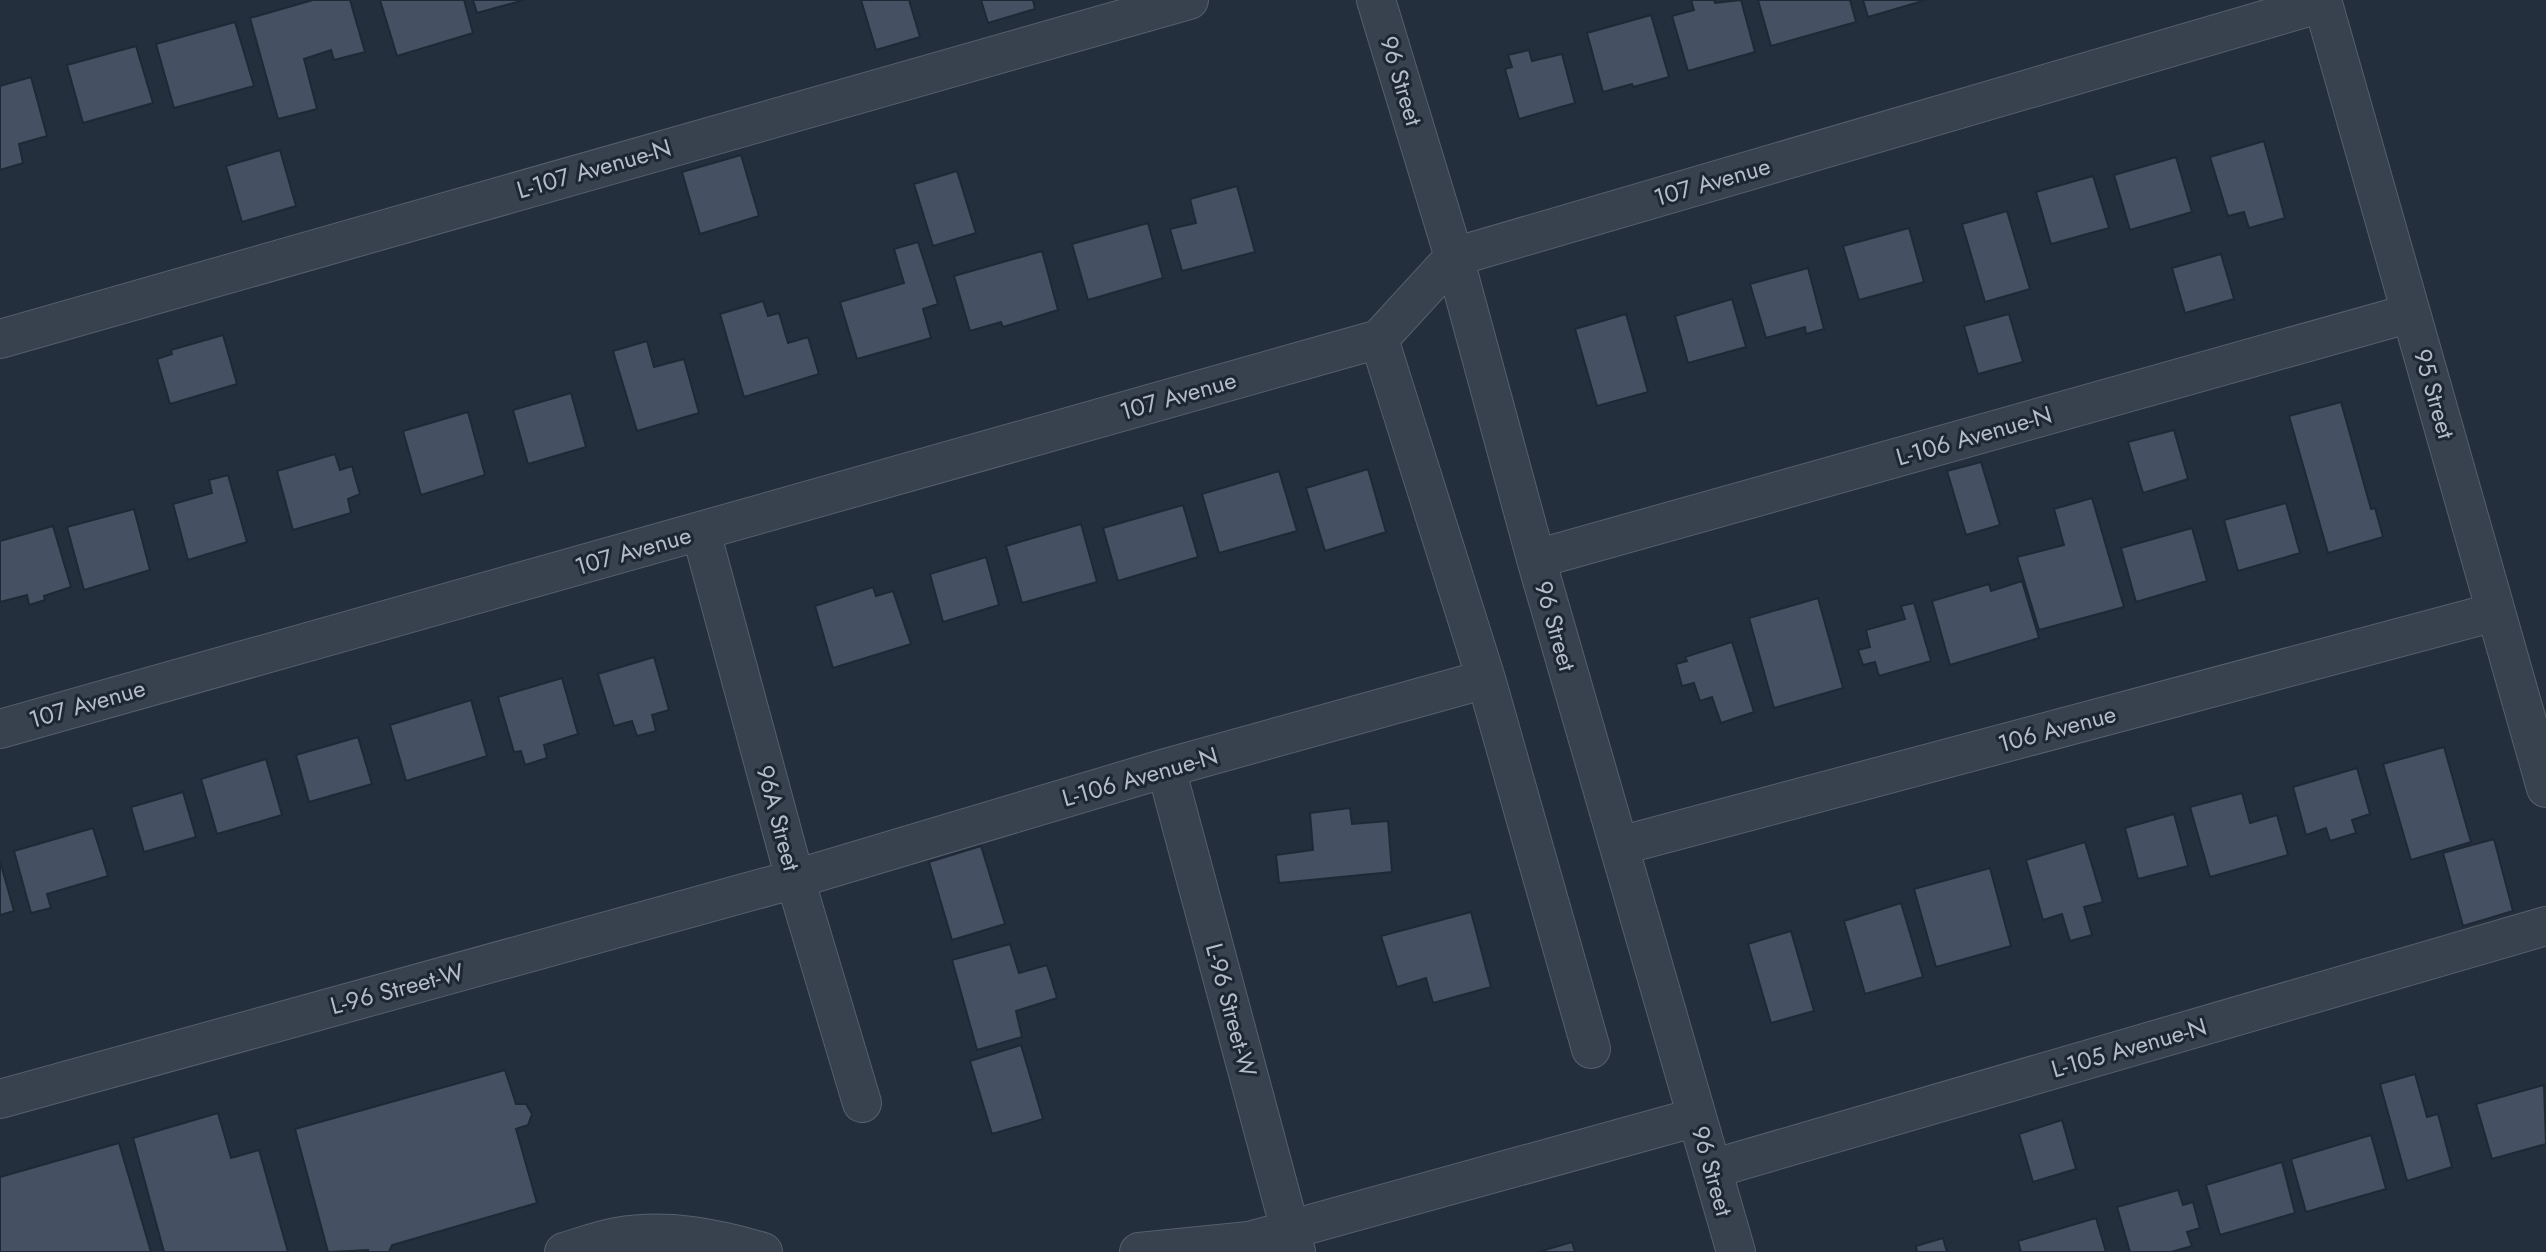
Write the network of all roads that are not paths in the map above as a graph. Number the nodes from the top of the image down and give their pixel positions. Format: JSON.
{"nodes":[{"id":1,"x":1189,"y":0,"type":"edge"},
{"id":2,"x":1376,"y":0,"type":"edge"},
{"id":3,"x":2322,"y":2,"type":"edge"},
{"id":4,"x":1454,"y":257,"type":"junction"},
{"id":5,"x":2411,"y":313,"type":"junction"},
{"id":6,"x":0,"y":339,"type":"edge"},
{"id":7,"x":1379,"y":339,"type":"junction"},
{"id":8,"x":701,"y":532,"type":"junction"},
{"id":9,"x":1536,"y":559,"type":"junction"},
{"id":10,"x":2494,"y":612,"type":"junction"},
{"id":11,"x":1486,"y":679,"type":"junction"},
{"id":12,"x":0,"y":729,"type":"edge"},
{"id":13,"x":1166,"y":768,"type":"junction"},
{"id":14,"x":2546,"y":788,"type":"edge"},
{"id":15,"x":1619,"y":846,"type":"junction"},
{"id":16,"x":795,"y":879,"type":"junction"},
{"id":17,"x":2546,"y":926,"type":"edge"},
{"id":18,"x":1591,"y":1049,"type":"dead end"},
{"id":19,"x":0,"y":1099,"type":"edge"},
{"id":20,"x":862,"y":1103,"type":"dead end"},
{"id":21,"x":1697,"y":1117,"type":"junction"},
{"id":22,"x":1712,"y":1169,"type":"junction"},
{"id":23,"x":1293,"y":1241,"type":"edge"},
{"id":24,"x":564,"y":1252,"type":"edge"},
{"id":25,"x":763,"y":1252,"type":"edge"},
{"id":26,"x":1139,"y":1252,"type":"edge"},
{"id":27,"x":1736,"y":1252,"type":"edge"}],
"edges":[{"from":1,"to":6,"type":"street","name":"L-107 Avenue-N"},
{"from":2,"to":4,"type":"street","name":"96 Street"},
{"from":3,"to":4,"type":"street","name":"107 Avenue"},
{"from":3,"to":5,"type":"street","name":"95 Street"},
{"from":4,"to":7,"type":"street"},
{"from":4,"to":9,"type":"street","name":"96 Street"},
{"from":5,"to":9,"type":"street","name":"L-106 Avenue-N"},
{"from":5,"to":10,"type":"street","name":"95 Street"},
{"from":7,"to":8,"type":"street","name":"107 Avenue"},
{"from":7,"to":11,"type":"street"},
{"from":8,"to":12,"type":"street","name":"107 Avenue"},
{"from":8,"to":16,"type":"street","name":"96A Street"},
{"from":9,"to":15,"type":"street","name":"96 Street"},
{"from":10,"to":14,"type":"street","name":"95 Street"},
{"from":10,"to":15,"type":"street","name":"106 Avenue"},
{"from":11,"to":13,"type":"street","name":"L-106 Avenue-N"},
{"from":11,"to":18,"type":"street"},
{"from":13,"to":16,"type":"street","name":"L-106 Avenue-N"},
{"from":13,"to":23,"type":"street","name":"L-96 Street-W"},
{"from":15,"to":21,"type":"street","name":"96 Street"},
{"from":16,"to":19,"type":"street","name":"L-96 Street-W"},
{"from":16,"to":20,"type":"street","name":"96A Street"},
{"from":17,"to":22,"type":"street","name":"L-105 Avenue-N"},
{"from":21,"to":22,"type":"street","name":"96 Street"},
{"from":21,"to":23,"type":"street"},
{"from":22,"to":27,"type":"street","name":"96 Street"},
{"from":23,"to":26,"type":"street"},
{"from":24,"to":25,"type":"street"}]}
